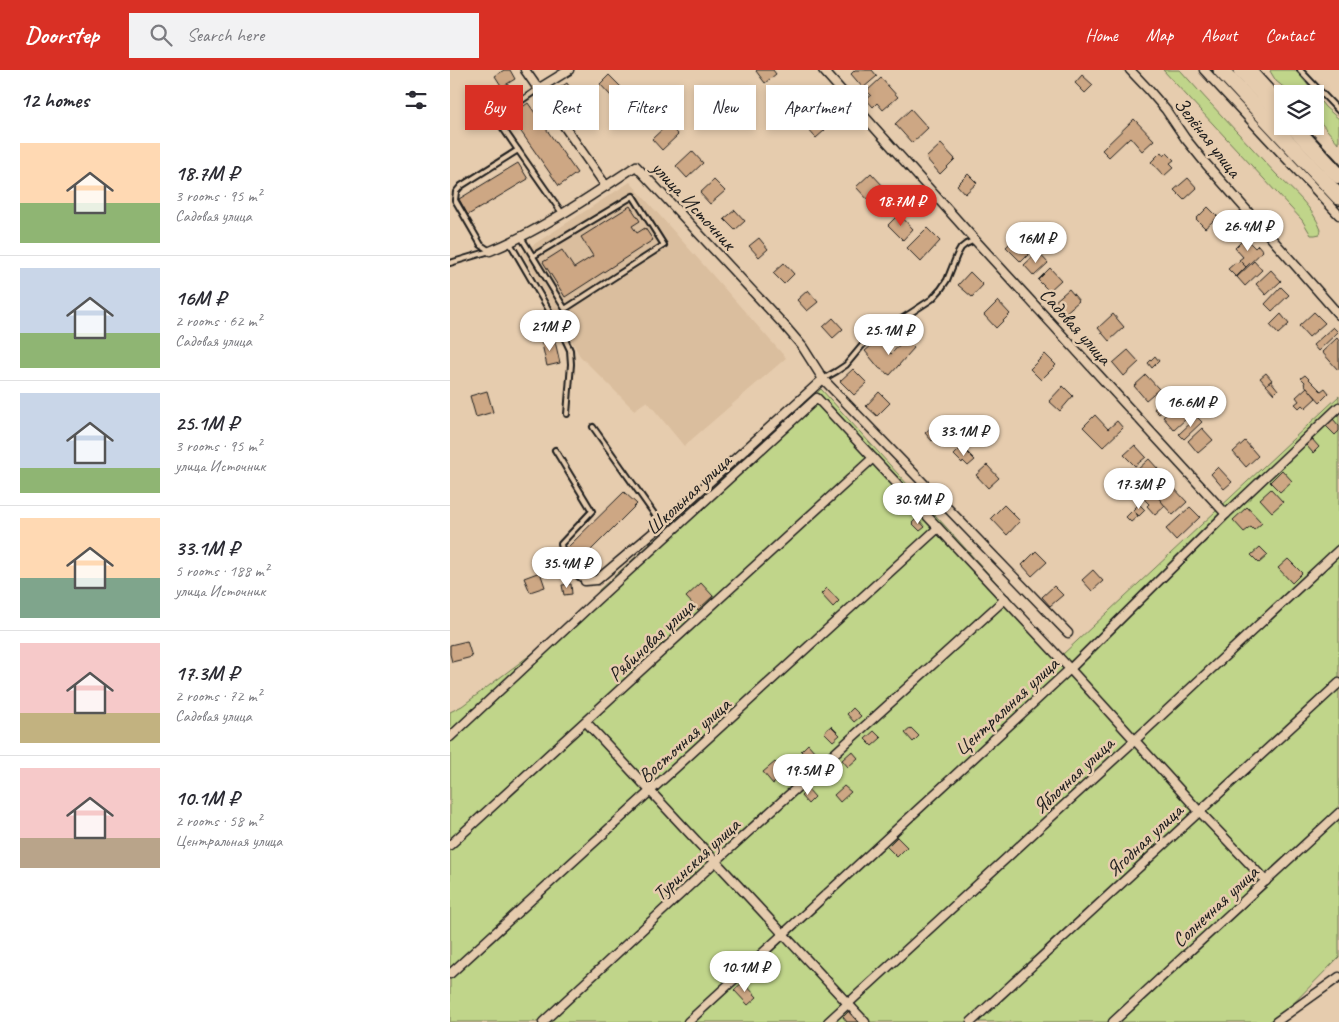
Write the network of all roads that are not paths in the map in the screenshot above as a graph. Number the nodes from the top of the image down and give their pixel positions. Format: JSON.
{"nodes":[{"id":1,"x":525,"y":70,"type":"edge"},
{"id":2,"x":569,"y":70,"type":"edge"},
{"id":3,"x":823,"y":70,"type":"edge"},
{"id":4,"x":1130,"y":70,"type":"edge"},
{"id":5,"x":1204,"y":70,"type":"edge"},
{"id":6,"x":1221,"y":70,"type":"edge"},
{"id":7,"x":1240,"y":70,"type":"edge"},
{"id":8,"x":1252,"y":70,"type":"edge"},
{"id":9,"x":1300,"y":70,"type":"edge"},
{"id":10,"x":535,"y":85,"type":"edge"},
{"id":11,"x":545,"y":85,"type":"edge"},
{"id":12,"x":533,"y":92,"type":"edge"},
{"id":13,"x":1274,"y":94,"type":"edge"},
{"id":14,"x":1274,"y":106,"type":"edge"},
{"id":15,"x":1339,"y":111,"type":"edge"},
{"id":16,"x":567,"y":130,"type":"edge"},
{"id":17,"x":1302,"y":135,"type":"edge"},
{"id":18,"x":1308,"y":135,"type":"edge"},
{"id":19,"x":518,"y":150,"type":"junction"},
{"id":20,"x":1339,"y":174,"type":"edge"},
{"id":21,"x":606,"y":186,"type":"junction"},
{"id":22,"x":1339,"y":197,"type":"edge"},
{"id":23,"x":562,"y":213,"type":"junction"},
{"id":24,"x":1339,"y":215,"type":"edge"},
{"id":25,"x":522,"y":237,"type":"junction"},
{"id":26,"x":975,"y":240,"type":"junction"},
{"id":27,"x":510,"y":243,"type":"junction"},
{"id":28,"x":490,"y":251,"type":"junction"},
{"id":29,"x":533,"y":256,"type":"junction"},
{"id":30,"x":450,"y":263,"type":"edge"},
{"id":31,"x":1339,"y":315,"type":"edge"},
{"id":32,"x":823,"y":379,"type":"junction"},
{"id":33,"x":1339,"y":407,"type":"edge"},
{"id":34,"x":567,"y":414,"type":"dead end"},
{"id":35,"x":593,"y":427,"type":"dead end"},
{"id":36,"x":555,"y":450,"type":"dead end"},
{"id":37,"x":873,"y":458,"type":"junction"},
{"id":38,"x":1226,"y":514,"type":"junction"},
{"id":39,"x":662,"y":525,"type":"junction"},
{"id":40,"x":938,"y":528,"type":"junction"},
{"id":41,"x":1339,"y":550,"type":"edge"},
{"id":42,"x":585,"y":581,"type":"joint"},
{"id":43,"x":1005,"y":599,"type":"junction"},
{"id":44,"x":1068,"y":633,"type":"dead end"},
{"id":45,"x":1070,"y":669,"type":"junction"},
{"id":46,"x":1339,"y":683,"type":"edge"},
{"id":47,"x":586,"y":722,"type":"junction"},
{"id":48,"x":450,"y":737,"type":"edge"},
{"id":49,"x":1134,"y":741,"type":"junction"},
{"id":50,"x":651,"y":792,"type":"junction"},
{"id":51,"x":1199,"y":811,"type":"junction"},
{"id":52,"x":1339,"y":813,"type":"edge"},
{"id":53,"x":450,"y":845,"type":"edge"},
{"id":54,"x":716,"y":861,"type":"junction"},
{"id":55,"x":1266,"y":881,"type":"junction"},
{"id":56,"x":783,"y":933,"type":"junction"},
{"id":57,"x":450,"y":974,"type":"edge"},
{"id":58,"x":1339,"y":977,"type":"edge"},
{"id":59,"x":848,"y":1003,"type":"junction"},
{"id":60,"x":542,"y":1022,"type":"edge"},
{"id":61,"x":688,"y":1022,"type":"edge"},
{"id":62,"x":828,"y":1022,"type":"edge"},
{"id":63,"x":866,"y":1022,"type":"edge"},
{"id":64,"x":971,"y":1022,"type":"edge"},
{"id":65,"x":1113,"y":1022,"type":"edge"},
{"id":66,"x":1276,"y":1022,"type":"edge"}],
"edges":[{"from":1,"to":10,"type":"street"},
{"from":2,"to":11,"type":"street"},
{"from":3,"to":26,"type":"street","name":"Садовая улица"},
{"from":4,"to":31,"type":"street","name":"Зелёная улица"},
{"from":5,"to":24,"type":"street"},
{"from":6,"to":22,"type":"highway"},
{"from":7,"to":14,"type":"highway"},
{"from":8,"to":13,"type":"street"},
{"from":9,"to":15,"type":"lane"},
{"from":12,"to":19,"type":"lane"},
{"from":16,"to":21,"type":"street"},
{"from":17,"to":20,"type":"highway"},
{"from":18,"to":20,"type":"street"},
{"from":19,"to":23,"type":"lane"},
{"from":19,"to":28,"type":"lane"},
{"from":21,"to":23,"type":"street"},
{"from":21,"to":32,"type":"street","name":"улица Источник"},
{"from":23,"to":25,"type":"street"},
{"from":25,"to":27,"type":"street"},
{"from":25,"to":29,"type":"lane"},
{"from":26,"to":32,"type":"lane"},
{"from":26,"to":38,"type":"street","name":"Садовая улица"},
{"from":27,"to":28,"type":"street"},
{"from":27,"to":34,"type":"lane"},
{"from":28,"to":30,"type":"lane"},
{"from":29,"to":29,"type":"lane"},
{"from":32,"to":39,"type":"street"},
{"from":32,"to":44,"type":"street","name":"улица Источник"},
{"from":33,"to":38,"type":"street","name":"Центральная улица"},
{"from":35,"to":39,"type":"lane"},
{"from":36,"to":42,"type":"lane"},
{"from":37,"to":40,"type":"street"},
{"from":37,"to":47,"type":"street","name":"Рябиновая улица"},
{"from":37,"to":48,"type":"street","name":"Школьная улица"},
{"from":38,"to":45,"type":"street","name":"Центральная улица"},
{"from":39,"to":42,"type":"street"},
{"from":40,"to":43,"type":"street"},
{"from":40,"to":50,"type":"street","name":"Восточная улица"},
{"from":41,"to":49,"type":"street","name":"Яблочная улица"},
{"from":43,"to":45,"type":"street"},
{"from":43,"to":54,"type":"street","name":"Туринская улица"},
{"from":45,"to":49,"type":"street"},
{"from":45,"to":56,"type":"street","name":"Центральная улица"},
{"from":46,"to":51,"type":"street","name":"Ягодная улица"},
{"from":47,"to":50,"type":"street"},
{"from":47,"to":53,"type":"street","name":"Рябиновая улица"},
{"from":49,"to":51,"type":"street"},
{"from":49,"to":59,"type":"street","name":"Яблочная улица"},
{"from":50,"to":54,"type":"street"},
{"from":50,"to":57,"type":"street","name":"Восточная улица"},
{"from":51,"to":55,"type":"street"},
{"from":51,"to":64,"type":"street","name":"Ягодная улица"},
{"from":52,"to":55,"type":"street","name":"Солнечная улица"},
{"from":54,"to":56,"type":"street"},
{"from":54,"to":60,"type":"street","name":"Туринская улица"},
{"from":55,"to":65,"type":"street","name":"Солнечная улица"},
{"from":56,"to":59,"type":"street"},
{"from":56,"to":61,"type":"street","name":"Центральная улица"},
{"from":58,"to":66,"type":"street"},
{"from":59,"to":62,"type":"street","name":"Яблочная улица"},
{"from":59,"to":63,"type":"street"}]}
